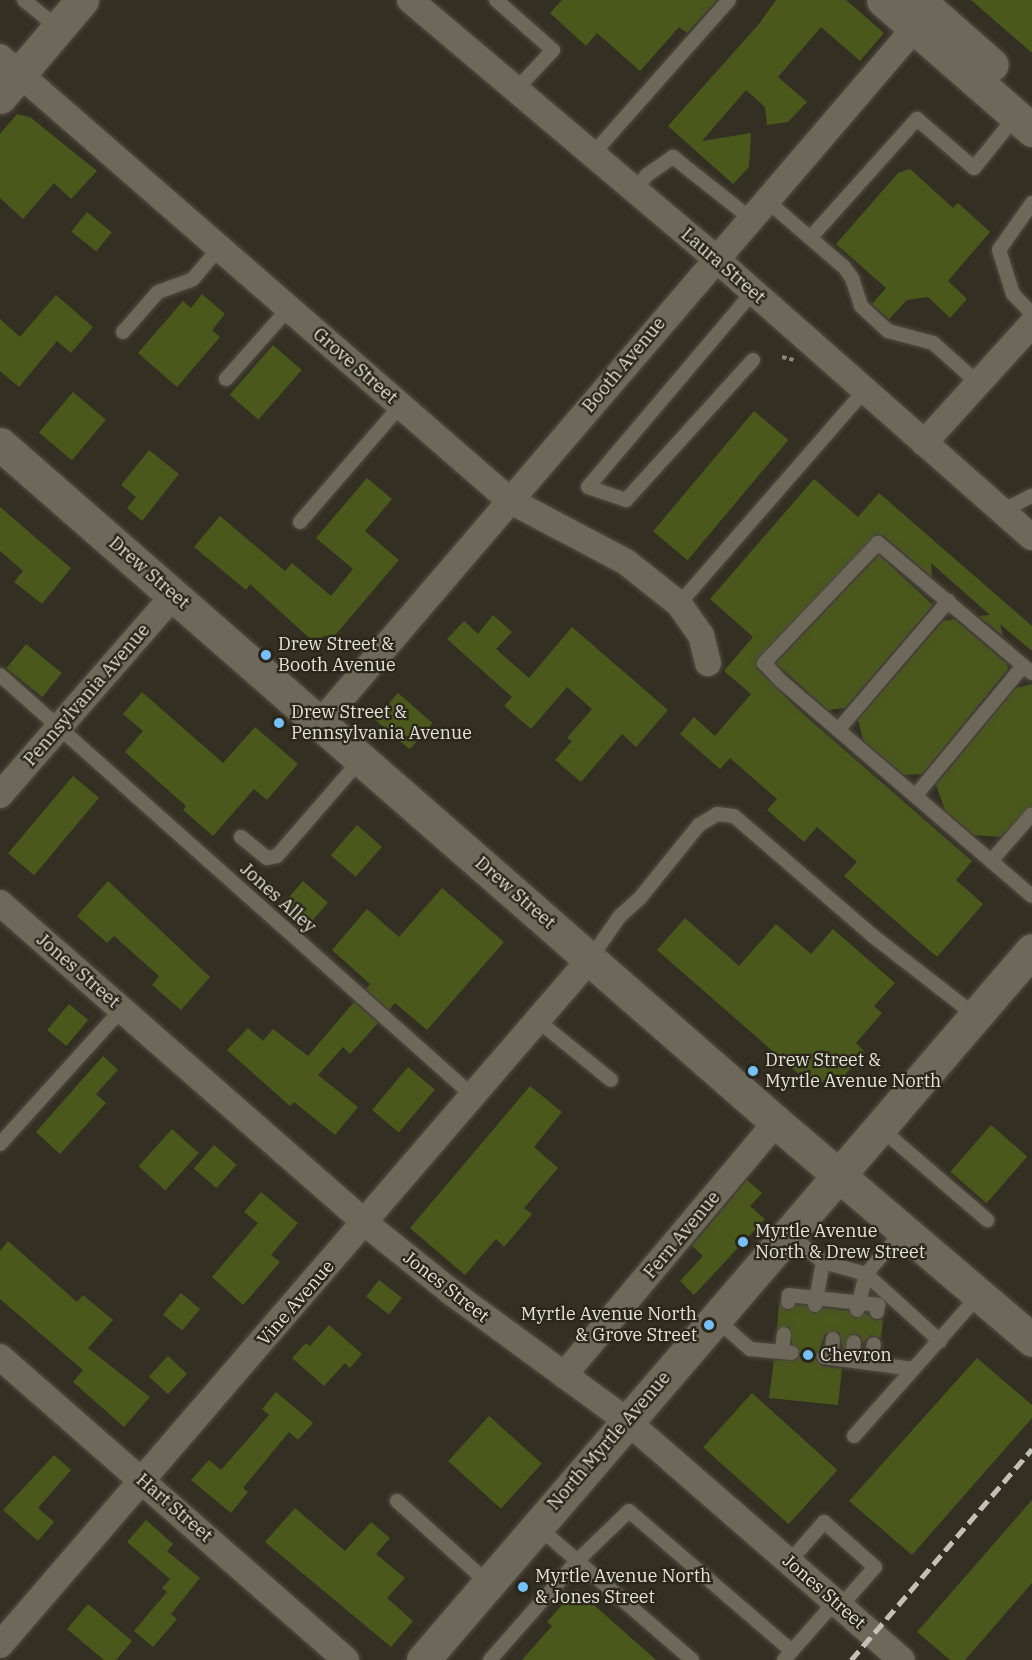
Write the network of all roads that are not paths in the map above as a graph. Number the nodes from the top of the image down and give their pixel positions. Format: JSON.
{"nodes":[{"id":1,"x":24,"y":0,"type":"edge"},
{"id":2,"x":82,"y":0,"type":"edge"},
{"id":3,"x":410,"y":0,"type":"edge"},
{"id":4,"x":496,"y":0,"type":"edge"},
{"id":5,"x":729,"y":0,"type":"edge"},
{"id":6,"x":883,"y":0,"type":"edge"},
{"id":7,"x":921,"y":13,"type":"edge"},
{"id":8,"x":58,"y":28,"type":"junction"},
{"id":9,"x":6,"y":76,"type":"edge"},
{"id":10,"x":515,"y":91,"type":"junction"},
{"id":11,"x":1027,"y":115,"type":"edge"},
{"id":12,"x":591,"y":156,"type":"junction"},
{"id":13,"x":634,"y":191,"type":"junction"},
{"id":14,"x":1032,"y":203,"type":"edge"},
{"id":15,"x":758,"y":209,"type":"junction"},
{"id":16,"x":811,"y":237,"type":"junction"},
{"id":17,"x":219,"y":248,"type":"junction"},
{"id":18,"x":715,"y":258,"type":"junction"},
{"id":19,"x":753,"y":292,"type":"junction"},
{"id":20,"x":289,"y":308,"type":"junction"},
{"id":21,"x":1030,"y":326,"type":"edge"},
{"id":22,"x":123,"y":332,"type":"dead end"},
{"id":23,"x":753,"y":360,"type":"dead end"},
{"id":24,"x":226,"y":379,"type":"dead end"},
{"id":25,"x":978,"y":383,"type":"junction"},
{"id":26,"x":865,"y":390,"type":"junction"},
{"id":27,"x":401,"y":405,"type":"junction"},
{"id":28,"x":924,"y":443,"type":"junction"},
{"id":29,"x":0,"y":444,"type":"edge"},
{"id":30,"x":1032,"y":496,"type":"edge"},
{"id":31,"x":510,"y":500,"type":"junction"},
{"id":32,"x":1002,"y":511,"type":"junction"},
{"id":33,"x":300,"y":522,"type":"dead end"},
{"id":34,"x":1032,"y":537,"type":"edge"},
{"id":35,"x":174,"y":595,"type":"junction"},
{"id":36,"x":948,"y":601,"type":"junction"},
{"id":37,"x":679,"y":604,"type":"junction"},
{"id":38,"x":708,"y":663,"type":"dead end"},
{"id":39,"x":1028,"y":669,"type":"edge"},
{"id":40,"x":0,"y":675,"type":"edge"},
{"id":41,"x":321,"y":722,"type":"junction"},
{"id":42,"x":59,"y":727,"type":"junction"},
{"id":43,"x":838,"y":730,"type":"junction"},
{"id":44,"x":362,"y":758,"type":"junction"},
{"id":45,"x":0,"y":795,"type":"edge"},
{"id":46,"x":916,"y":795,"type":"junction"},
{"id":47,"x":1032,"y":814,"type":"edge"},
{"id":48,"x":241,"y":837,"type":"dead end"},
{"id":49,"x":986,"y":857,"type":"junction"},
{"id":50,"x":1032,"y":896,"type":"edge"},
{"id":51,"x":0,"y":903,"type":"edge"},
{"id":52,"x":1031,"y":955,"type":"edge"},
{"id":53,"x":590,"y":959,"type":"junction"},
{"id":54,"x":122,"y":1009,"type":"junction"},
{"id":55,"x":975,"y":1015,"type":"junction"},
{"id":56,"x":537,"y":1020,"type":"junction"},
{"id":57,"x":611,"y":1080,"type":"dead end"},
{"id":58,"x":473,"y":1096,"type":"junction"},
{"id":59,"x":776,"y":1122,"type":"junction"},
{"id":60,"x":879,"y":1127,"type":"junction"},
{"id":61,"x":0,"y":1144,"type":"edge"},
{"id":62,"x":837,"y":1175,"type":"junction"},
{"id":63,"x":987,"y":1220,"type":"dead end"},
{"id":64,"x":365,"y":1223,"type":"junction"},
{"id":65,"x":903,"y":1231,"type":"junction"},
{"id":66,"x":788,"y":1233,"type":"junction"},
{"id":67,"x":823,"y":1262,"type":"junction"},
{"id":68,"x":866,"y":1274,"type":"junction"},
{"id":69,"x":979,"y":1295,"type":"junction"},
{"id":70,"x":788,"y":1302,"type":"dead end"},
{"id":71,"x":815,"y":1302,"type":"junction"},
{"id":72,"x":858,"y":1307,"type":"junction"},
{"id":73,"x":877,"y":1312,"type":"dead end"},
{"id":74,"x":715,"y":1317,"type":"junction"},
{"id":75,"x":784,"y":1334,"type":"dead end"},
{"id":76,"x":833,"y":1339,"type":"dead end"},
{"id":77,"x":1032,"y":1340,"type":"edge"},
{"id":78,"x":940,"y":1341,"type":"junction"},
{"id":79,"x":854,"y":1342,"type":"dead end"},
{"id":80,"x":874,"y":1344,"type":"dead end"},
{"id":81,"x":0,"y":1357,"type":"edge"},
{"id":82,"x":852,"y":1360,"type":"junction"},
{"id":83,"x":871,"y":1362,"type":"junction"},
{"id":84,"x":913,"y":1369,"type":"junction"},
{"id":85,"x":564,"y":1375,"type":"junction"},
{"id":86,"x":627,"y":1421,"type":"junction"},
{"id":87,"x":854,"y":1436,"type":"dead end"},
{"id":88,"x":142,"y":1480,"type":"junction"},
{"id":89,"x":397,"y":1501,"type":"dead end"},
{"id":90,"x":537,"y":1526,"type":"junction"},
{"id":91,"x":577,"y":1561,"type":"junction"},
{"id":92,"x":789,"y":1562,"type":"junction"},
{"id":93,"x":488,"y":1583,"type":"junction"},
{"id":94,"x":838,"y":1604,"type":"junction"},
{"id":95,"x":0,"y":1645,"type":"edge"},
{"id":96,"x":788,"y":1655,"type":"edge"},
{"id":97,"x":346,"y":1660,"type":"edge"},
{"id":98,"x":423,"y":1660,"type":"edge"},
{"id":99,"x":490,"y":1660,"type":"edge"},
{"id":100,"x":692,"y":1660,"type":"edge"},
{"id":101,"x":902,"y":1660,"type":"edge"}],
"edges":[{"from":1,"to":8,"type":"lane"},
{"from":2,"to":8,"type":"main road"},
{"from":3,"to":10,"type":"street","name":"Laura Street"},
{"from":4,"to":10,"type":"lane"},
{"from":5,"to":12,"type":"lane"},
{"from":6,"to":7,"type":"main road"},
{"from":7,"to":11,"type":"main road"},
{"from":7,"to":15,"type":"street","name":"Booth Avenue"},
{"from":8,"to":9,"type":"main road"},
{"from":9,"to":17,"type":"street","name":"Grove Street"},
{"from":10,"to":12,"type":"street","name":"Laura Street"},
{"from":11,"to":16,"type":"lane"},
{"from":12,"to":13,"type":"street","name":"Laura Street"},
{"from":13,"to":15,"type":"lane"},
{"from":13,"to":18,"type":"street","name":"Laura Street"},
{"from":14,"to":21,"type":"lane"},
{"from":15,"to":16,"type":"lane"},
{"from":15,"to":18,"type":"street","name":"Booth Avenue"},
{"from":16,"to":25,"type":"lane"},
{"from":17,"to":20,"type":"street","name":"Grove Street"},
{"from":17,"to":22,"type":"lane"},
{"from":18,"to":19,"type":"street","name":"Laura Street"},
{"from":18,"to":31,"type":"street","name":"Booth Avenue"},
{"from":19,"to":23,"type":"lane"},
{"from":19,"to":26,"type":"street","name":"Laura Street"},
{"from":20,"to":24,"type":"lane"},
{"from":20,"to":27,"type":"street","name":"Grove Street"},
{"from":21,"to":25,"type":"street"},
{"from":25,"to":28,"type":"street"},
{"from":26,"to":28,"type":"street","name":"Laura Street"},
{"from":26,"to":37,"type":"lane"},
{"from":27,"to":31,"type":"street","name":"Grove Street"},
{"from":27,"to":33,"type":"lane"},
{"from":28,"to":32,"type":"street","name":"Laura Street"},
{"from":29,"to":35,"type":"main road","name":"Drew Street"},
{"from":30,"to":32,"type":"lane"},
{"from":31,"to":37,"type":"street","name":"Grove Street"},
{"from":31,"to":41,"type":"street","name":"Booth Avenue"},
{"from":32,"to":34,"type":"street","name":"Laura Street"},
{"from":35,"to":41,"type":"main road","name":"Drew Street"},
{"from":35,"to":42,"type":"street","name":"Pennsylvania Avenue"},
{"from":36,"to":39,"type":"lane"},
{"from":36,"to":43,"type":"lane"},
{"from":36,"to":43,"type":"lane"},
{"from":37,"to":38,"type":"street","name":"Grove Street"},
{"from":39,"to":46,"type":"lane"},
{"from":40,"to":42,"type":"lane","name":"Jones Alley"},
{"from":41,"to":44,"type":"main road","name":"Drew Street"},
{"from":42,"to":45,"type":"street","name":"Pennsylvania Avenue"},
{"from":42,"to":58,"type":"lane","name":"Jones Alley"},
{"from":43,"to":46,"type":"lane"},
{"from":44,"to":48,"type":"lane"},
{"from":44,"to":53,"type":"main road","name":"Drew Street"},
{"from":46,"to":49,"type":"lane"},
{"from":47,"to":49,"type":"lane"},
{"from":49,"to":50,"type":"lane"},
{"from":51,"to":54,"type":"street","name":"Jones Street"},
{"from":52,"to":55,"type":"main road","name":"North Myrtle Avenue"},
{"from":53,"to":55,"type":"lane"},
{"from":53,"to":56,"type":"street","name":"Vine Avenue"},
{"from":53,"to":59,"type":"main road","name":"Drew Street"},
{"from":54,"to":61,"type":"lane"},
{"from":54,"to":64,"type":"street","name":"Jones Street"},
{"from":55,"to":60,"type":"main road","name":"North Myrtle Avenue"},
{"from":56,"to":57,"type":"lane"},
{"from":56,"to":58,"type":"street","name":"Vine Avenue"},
{"from":58,"to":64,"type":"street","name":"Vine Avenue"},
{"from":59,"to":62,"type":"main road","name":"Drew Street"},
{"from":59,"to":85,"type":"street","name":"Fern Avenue"},
{"from":60,"to":62,"type":"main road","name":"North Myrtle Avenue"},
{"from":60,"to":63,"type":"lane"},
{"from":62,"to":65,"type":"main road","name":"Drew Street"},
{"from":62,"to":66,"type":"main road","name":"North Myrtle Avenue"},
{"from":64,"to":85,"type":"street","name":"Jones Street"},
{"from":64,"to":88,"type":"street","name":"Vine Avenue"},
{"from":65,"to":68,"type":"lane"},
{"from":65,"to":69,"type":"main road","name":"Drew Street"},
{"from":66,"to":67,"type":"lane"},
{"from":66,"to":74,"type":"main road","name":"North Myrtle Avenue"},
{"from":67,"to":68,"type":"lane"},
{"from":67,"to":71,"type":"lane"},
{"from":68,"to":72,"type":"lane"},
{"from":68,"to":78,"type":"lane"},
{"from":69,"to":77,"type":"main road","name":"Drew Street"},
{"from":69,"to":78,"type":"lane"},
{"from":70,"to":71,"type":"lane"},
{"from":71,"to":72,"type":"lane"},
{"from":72,"to":73,"type":"lane"},
{"from":74,"to":75,"type":"lane"},
{"from":74,"to":86,"type":"main road","name":"North Myrtle Avenue"},
{"from":76,"to":82,"type":"lane"},
{"from":78,"to":84,"type":"lane"},
{"from":79,"to":82,"type":"lane"},
{"from":80,"to":83,"type":"lane"},
{"from":81,"to":88,"type":"street","name":"Hart Street"},
{"from":82,"to":83,"type":"lane"},
{"from":83,"to":84,"type":"lane"},
{"from":84,"to":87,"type":"lane"},
{"from":85,"to":86,"type":"street","name":"Jones Street"},
{"from":86,"to":90,"type":"main road","name":"North Myrtle Avenue"},
{"from":86,"to":92,"type":"street","name":"Jones Street"},
{"from":88,"to":95,"type":"street","name":"Vine Avenue"},
{"from":88,"to":97,"type":"street","name":"Hart Street"},
{"from":89,"to":93,"type":"lane"},
{"from":90,"to":91,"type":"lane"},
{"from":90,"to":93,"type":"main road","name":"North Myrtle Avenue"},
{"from":91,"to":96,"type":"lane"},
{"from":91,"to":99,"type":"lane"},
{"from":91,"to":100,"type":"lane"},
{"from":92,"to":94,"type":"street","name":"Jones Street"},
{"from":92,"to":94,"type":"lane"},
{"from":93,"to":98,"type":"main road","name":"North Myrtle Avenue"},
{"from":94,"to":96,"type":"lane"},
{"from":94,"to":101,"type":"street","name":"Jones Street"}]}
